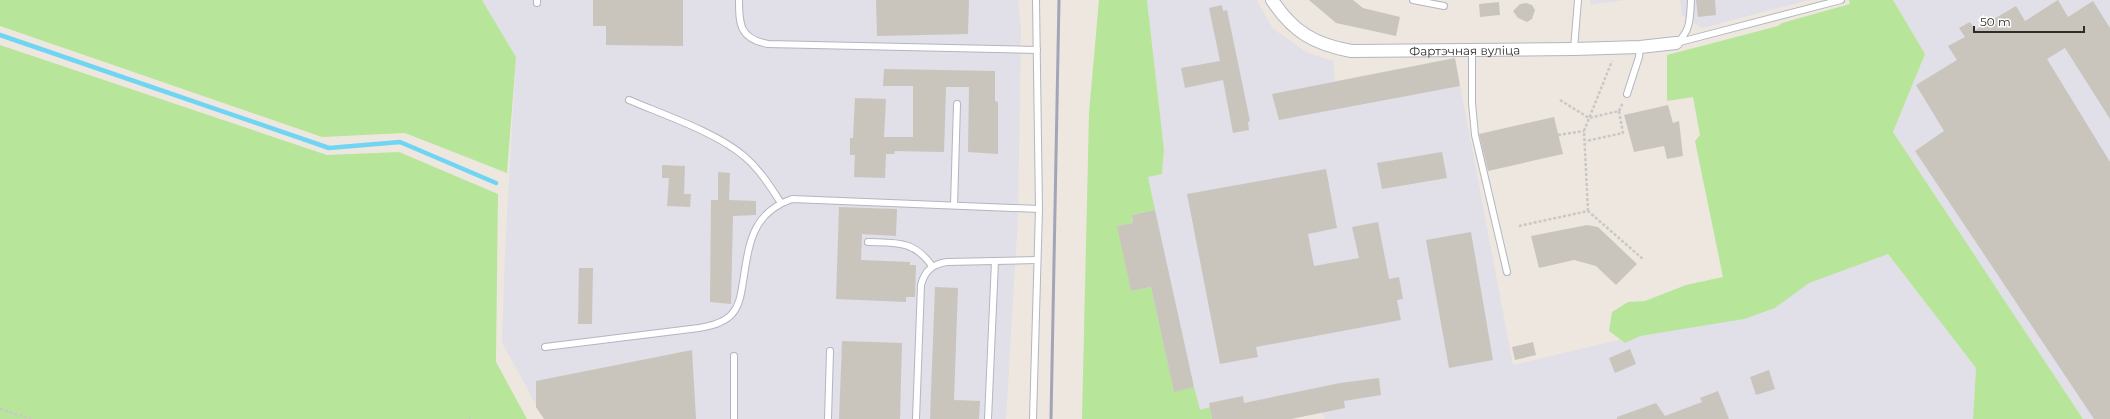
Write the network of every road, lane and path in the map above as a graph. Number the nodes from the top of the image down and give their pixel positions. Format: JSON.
{"nodes":[{"id":1,"x":739,"y":0,"type":"edge"},
{"id":2,"x":1036,"y":0,"type":"edge"},
{"id":3,"x":1272,"y":0,"type":"edge"},
{"id":4,"x":1413,"y":0,"type":"edge"},
{"id":5,"x":1578,"y":0,"type":"edge"},
{"id":6,"x":1691,"y":0,"type":"edge"},
{"id":7,"x":1841,"y":0,"type":"edge"},
{"id":8,"x":1444,"y":6,"type":"dead end"},
{"id":9,"x":1676,"y":43,"type":"junction"},
{"id":10,"x":1640,"y":47,"type":"junction"},
{"id":11,"x":1616,"y":48,"type":"junction"},
{"id":12,"x":1472,"y":49,"type":"junction"},
{"id":13,"x":1574,"y":49,"type":"junction"},
{"id":14,"x":1037,"y":50,"type":"junction"},
{"id":15,"x":1628,"y":94,"type":"dead end"},
{"id":16,"x":628,"y":100,"type":"dead end"},
{"id":17,"x":1560,"y":100,"type":"dead end"},
{"id":18,"x":957,"y":104,"type":"dead end"},
{"id":19,"x":1589,"y":118,"type":"junction"},
{"id":20,"x":1584,"y":131,"type":"junction"},
{"id":21,"x":1558,"y":135,"type":"dead end"},
{"id":22,"x":1586,"y":141,"type":"junction"},
{"id":23,"x":781,"y":203,"type":"junction"},
{"id":24,"x":954,"y":205,"type":"junction"},
{"id":25,"x":1039,"y":209,"type":"junction"},
{"id":26,"x":1588,"y":211,"type":"junction"},
{"id":27,"x":1519,"y":226,"type":"dead end"},
{"id":28,"x":868,"y":242,"type":"dead end"},
{"id":29,"x":1037,"y":260,"type":"junction"},
{"id":30,"x":1644,"y":260,"type":"dead end"},
{"id":31,"x":995,"y":261,"type":"junction"},
{"id":32,"x":932,"y":266,"type":"junction"},
{"id":33,"x":1507,"y":272,"type":"dead end"},
{"id":34,"x":545,"y":348,"type":"dead end"},
{"id":35,"x":830,"y":351,"type":"dead end"},
{"id":36,"x":734,"y":356,"type":"dead end"},
{"id":37,"x":0,"y":409,"type":"edge"},
{"id":38,"x":31,"y":419,"type":"edge"},
{"id":39,"x":734,"y":419,"type":"edge"},
{"id":40,"x":828,"y":419,"type":"edge"},
{"id":41,"x":916,"y":419,"type":"edge"},
{"id":42,"x":988,"y":419,"type":"edge"},
{"id":43,"x":1033,"y":419,"type":"edge"}],
"edges":[{"from":1,"to":14,"type":"lane"},
{"from":2,"to":14,"type":"lane"},
{"from":3,"to":12,"type":"street","name":"Фартэчная вуліца"},
{"from":4,"to":8,"type":"lane"},
{"from":5,"to":13,"type":"lane"},
{"from":6,"to":9,"type":"lane"},
{"from":7,"to":9,"type":"lane"},
{"from":9,"to":10,"type":"street","name":"Фартэчная вуліца"},
{"from":10,"to":11,"type":"street","name":"Фартэчная вуліца"},
{"from":10,"to":15,"type":"lane"},
{"from":11,"to":13,"type":"street","name":"Фартэчная вуліца"},
{"from":11,"to":19,"type":"path"},
{"from":12,"to":13,"type":"street","name":"Фартэчная вуліца"},
{"from":12,"to":33,"type":"lane"},
{"from":14,"to":25,"type":"lane"},
{"from":16,"to":23,"type":"lane"},
{"from":17,"to":19,"type":"path"},
{"from":18,"to":24,"type":"lane"},
{"from":19,"to":20,"type":"path"},
{"from":19,"to":22,"type":"path"},
{"from":20,"to":21,"type":"path"},
{"from":20,"to":22,"type":"path"},
{"from":22,"to":26,"type":"path"},
{"from":23,"to":24,"type":"lane"},
{"from":23,"to":34,"type":"lane"},
{"from":24,"to":25,"type":"lane"},
{"from":25,"to":29,"type":"lane"},
{"from":26,"to":27,"type":"path"},
{"from":26,"to":30,"type":"path"},
{"from":28,"to":32,"type":"lane"},
{"from":29,"to":31,"type":"lane"},
{"from":29,"to":43,"type":"lane"},
{"from":31,"to":32,"type":"lane"},
{"from":31,"to":42,"type":"lane"},
{"from":32,"to":41,"type":"lane"},
{"from":35,"to":40,"type":"lane"},
{"from":36,"to":39,"type":"lane"},
{"from":37,"to":38,"type":"path"}]}
